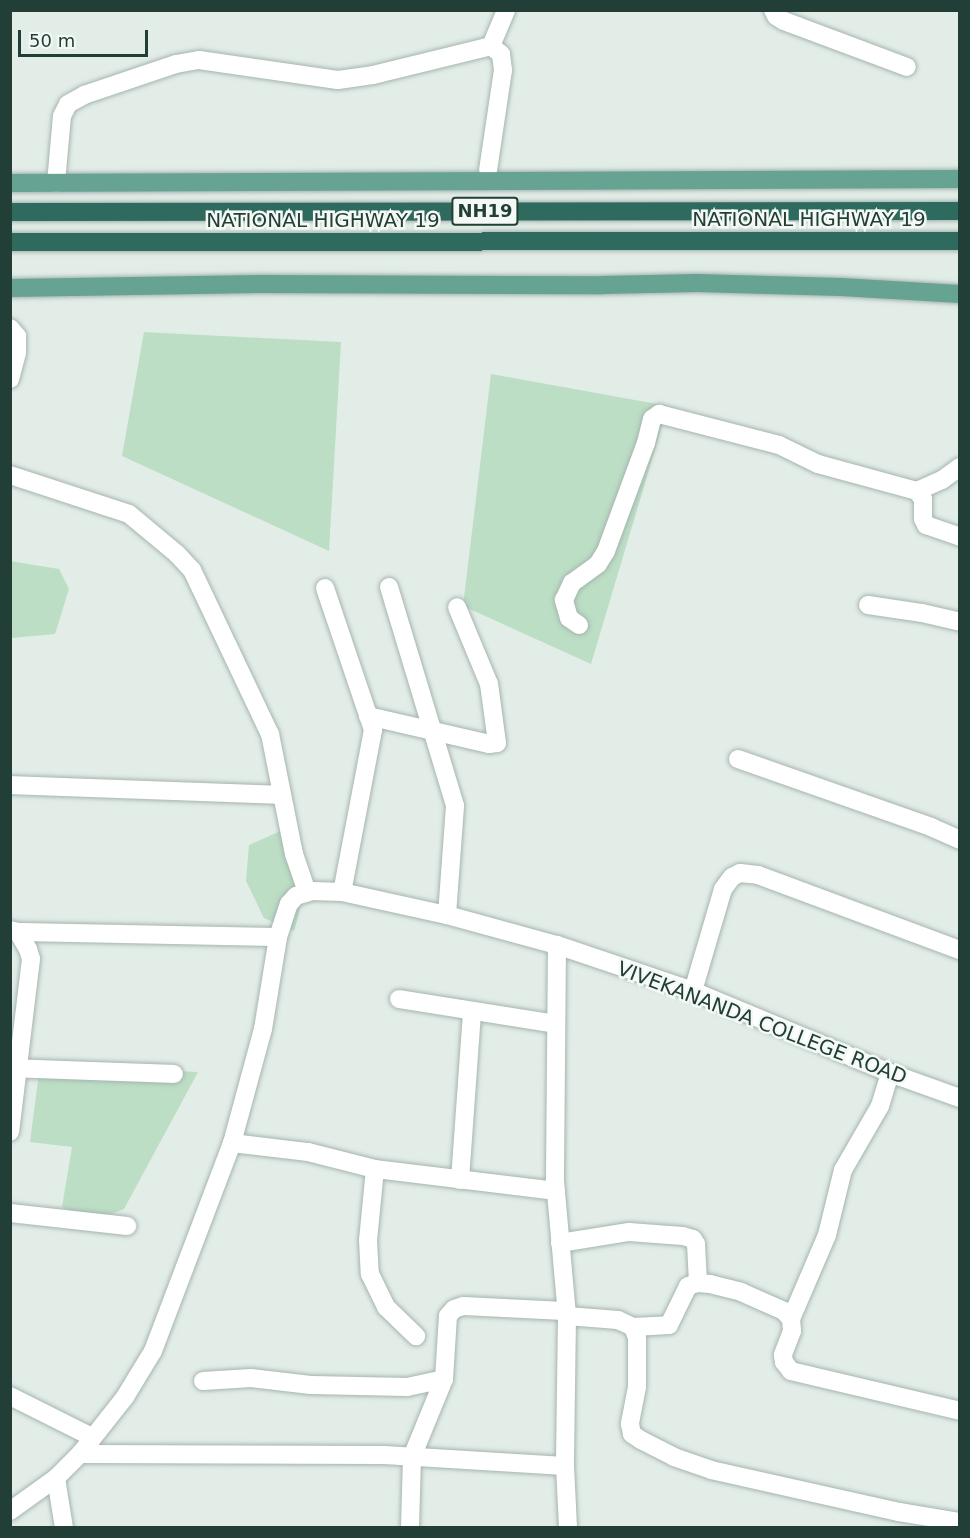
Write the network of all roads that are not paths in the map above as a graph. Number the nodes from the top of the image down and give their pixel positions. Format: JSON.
{"nodes":[{"id":1,"x":506,"y":10,"type":"edge"},
{"id":2,"x":773,"y":10,"type":"edge"},
{"id":3,"x":491,"y":46,"type":"junction"},
{"id":4,"x":907,"y":67,"type":"dead end"},
{"id":5,"x":488,"y":170,"type":"dead end"},
{"id":6,"x":960,"y":179,"type":"edge"},
{"id":7,"x":10,"y":183,"type":"edge"},
{"id":8,"x":56,"y":183,"type":"junction"},
{"id":9,"x":960,"y":211,"type":"edge"},
{"id":10,"x":10,"y":212,"type":"edge"},
{"id":11,"x":960,"y":241,"type":"edge"},
{"id":12,"x":10,"y":242,"type":"edge"},
{"id":13,"x":10,"y":288,"type":"edge"},
{"id":14,"x":960,"y":294,"type":"edge"},
{"id":15,"x":10,"y":328,"type":"edge"},
{"id":16,"x":10,"y":379,"type":"edge"},
{"id":17,"x":960,"y":467,"type":"edge"},
{"id":18,"x":10,"y":475,"type":"edge"},
{"id":19,"x":917,"y":491,"type":"junction"},
{"id":20,"x":960,"y":537,"type":"edge"},
{"id":21,"x":389,"y":587,"type":"dead end"},
{"id":22,"x":325,"y":588,"type":"dead end"},
{"id":23,"x":868,"y":605,"type":"dead end"},
{"id":24,"x":457,"y":607,"type":"dead end"},
{"id":25,"x":960,"y":622,"type":"edge"},
{"id":26,"x":579,"y":625,"type":"dead end"},
{"id":27,"x":368,"y":716,"type":"junction"},
{"id":28,"x":433,"y":733,"type":"junction"},
{"id":29,"x":738,"y":759,"type":"dead end"},
{"id":30,"x":10,"y":785,"type":"edge"},
{"id":31,"x":282,"y":795,"type":"junction"},
{"id":32,"x":960,"y":840,"type":"edge"},
{"id":33,"x":307,"y":892,"type":"junction"},
{"id":34,"x":342,"y":892,"type":"junction"},
{"id":35,"x":447,"y":915,"type":"junction"},
{"id":36,"x":14,"y":931,"type":"edge"},
{"id":37,"x":278,"y":937,"type":"junction"},
{"id":38,"x":557,"y":945,"type":"junction"},
{"id":39,"x":960,"y":950,"type":"edge"},
{"id":40,"x":693,"y":991,"type":"junction"},
{"id":41,"x":399,"y":999,"type":"dead end"},
{"id":42,"x":472,"y":1011,"type":"junction"},
{"id":43,"x":556,"y":1024,"type":"junction"},
{"id":44,"x":14,"y":1068,"type":"edge"},
{"id":45,"x":890,"y":1073,"type":"junction"},
{"id":46,"x":174,"y":1074,"type":"dead end"},
{"id":47,"x":960,"y":1098,"type":"edge"},
{"id":48,"x":10,"y":1132,"type":"edge"},
{"id":49,"x":232,"y":1143,"type":"junction"},
{"id":50,"x":375,"y":1169,"type":"junction"},
{"id":51,"x":460,"y":1180,"type":"junction"},
{"id":52,"x":556,"y":1191,"type":"junction"},
{"id":53,"x":10,"y":1213,"type":"edge"},
{"id":54,"x":127,"y":1226,"type":"dead end"},
{"id":55,"x":560,"y":1243,"type":"junction"},
{"id":56,"x":698,"y":1283,"type":"junction"},
{"id":57,"x":566,"y":1314,"type":"junction"},
{"id":58,"x":791,"y":1319,"type":"junction"},
{"id":59,"x":633,"y":1327,"type":"junction"},
{"id":60,"x":416,"y":1335,"type":"dead end"},
{"id":61,"x":444,"y":1379,"type":"junction"},
{"id":62,"x":203,"y":1381,"type":"dead end"},
{"id":63,"x":10,"y":1396,"type":"edge"},
{"id":64,"x":960,"y":1412,"type":"edge"},
{"id":65,"x":92,"y":1437,"type":"junction"},
{"id":66,"x":80,"y":1454,"type":"junction"},
{"id":67,"x":412,"y":1457,"type":"junction"},
{"id":68,"x":565,"y":1466,"type":"junction"},
{"id":69,"x":56,"y":1478,"type":"junction"},
{"id":70,"x":10,"y":1511,"type":"edge"},
{"id":71,"x":960,"y":1522,"type":"edge"},
{"id":72,"x":64,"y":1527,"type":"edge"},
{"id":73,"x":410,"y":1527,"type":"edge"},
{"id":74,"x":568,"y":1527,"type":"edge"}],
"edges":[{"from":1,"to":3,"type":"street"},
{"from":2,"to":4,"type":"street"},
{"from":3,"to":5,"type":"street"},
{"from":3,"to":8,"type":"street"},
{"from":6,"to":8,"type":"main road"},
{"from":7,"to":8,"type":"main road"},
{"from":9,"to":10,"type":"highway","number":"NH19"},
{"from":11,"to":12,"type":"highway","name":"NATIONAL HIGHWAY 19","number":"NH19"},
{"from":13,"to":14,"type":"main road"},
{"from":15,"to":16,"type":"street"},
{"from":17,"to":19,"type":"street"},
{"from":18,"to":31,"type":"street"},
{"from":19,"to":20,"type":"street"},
{"from":19,"to":26,"type":"street"},
{"from":21,"to":28,"type":"street"},
{"from":22,"to":27,"type":"street"},
{"from":23,"to":25,"type":"street"},
{"from":24,"to":28,"type":"street"},
{"from":27,"to":28,"type":"street"},
{"from":27,"to":34,"type":"street"},
{"from":28,"to":35,"type":"street"},
{"from":29,"to":32,"type":"street"},
{"from":30,"to":31,"type":"street"},
{"from":31,"to":33,"type":"street"},
{"from":33,"to":34,"type":"street","name":"VIVEKANANDA COLLEGE ROAD"},
{"from":33,"to":37,"type":"street"},
{"from":34,"to":35,"type":"street","name":"VIVEKANANDA COLLEGE ROAD"},
{"from":35,"to":38,"type":"street","name":"VIVEKANANDA COLLEGE ROAD"},
{"from":36,"to":37,"type":"street"},
{"from":36,"to":44,"type":"street"},
{"from":37,"to":49,"type":"street"},
{"from":38,"to":40,"type":"street","name":"VIVEKANANDA COLLEGE ROAD"},
{"from":38,"to":43,"type":"street"},
{"from":39,"to":40,"type":"street"},
{"from":40,"to":45,"type":"street","name":"VIVEKANANDA COLLEGE ROAD"},
{"from":41,"to":42,"type":"street"},
{"from":42,"to":43,"type":"street"},
{"from":42,"to":51,"type":"street"},
{"from":43,"to":52,"type":"street"},
{"from":44,"to":46,"type":"street"},
{"from":44,"to":48,"type":"street"},
{"from":45,"to":47,"type":"street","name":"VIVEKANANDA COLLEGE ROAD"},
{"from":45,"to":58,"type":"street"},
{"from":49,"to":50,"type":"street"},
{"from":49,"to":65,"type":"street"},
{"from":50,"to":51,"type":"street"},
{"from":50,"to":60,"type":"street"},
{"from":51,"to":52,"type":"street"},
{"from":52,"to":55,"type":"street"},
{"from":53,"to":54,"type":"street"},
{"from":55,"to":56,"type":"street"},
{"from":55,"to":57,"type":"street"},
{"from":56,"to":58,"type":"street"},
{"from":56,"to":59,"type":"street"},
{"from":57,"to":59,"type":"street"},
{"from":57,"to":61,"type":"street"},
{"from":57,"to":68,"type":"street"},
{"from":58,"to":64,"type":"street"},
{"from":59,"to":71,"type":"street"},
{"from":61,"to":62,"type":"street"},
{"from":61,"to":67,"type":"street"},
{"from":63,"to":65,"type":"street"},
{"from":65,"to":66,"type":"street"},
{"from":66,"to":67,"type":"street"},
{"from":66,"to":69,"type":"street"},
{"from":67,"to":68,"type":"street"},
{"from":67,"to":73,"type":"street"},
{"from":68,"to":74,"type":"street"},
{"from":69,"to":70,"type":"street"},
{"from":69,"to":72,"type":"street"}]}
